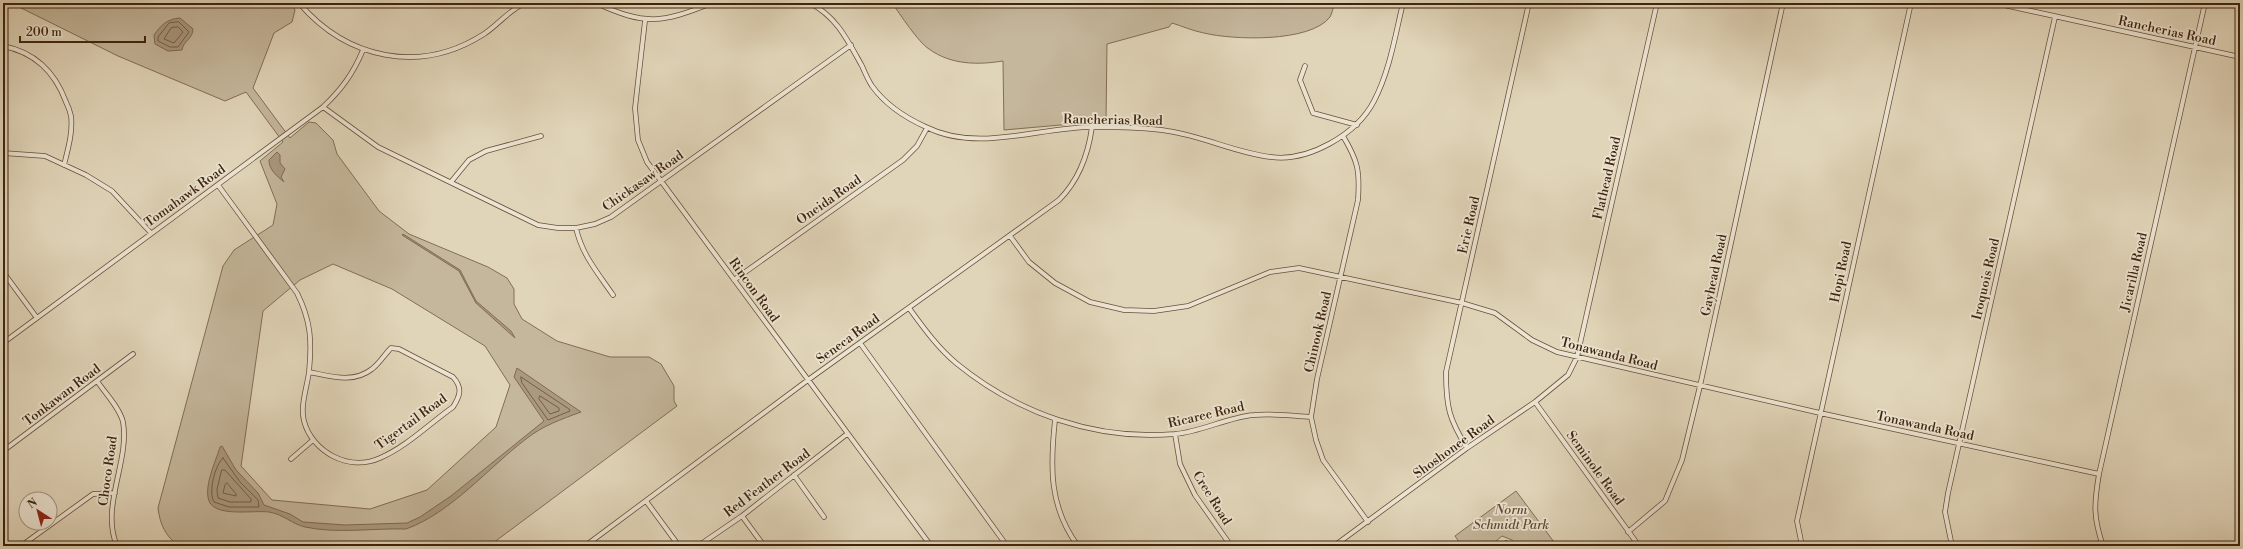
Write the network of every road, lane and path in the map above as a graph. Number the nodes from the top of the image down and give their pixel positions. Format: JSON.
{"nodes":[{"id":1,"x":299,"y":3,"type":"edge"},
{"id":2,"x":525,"y":3,"type":"edge"},
{"id":3,"x":596,"y":3,"type":"edge"},
{"id":4,"x":712,"y":3,"type":"edge"},
{"id":5,"x":810,"y":3,"type":"edge"},
{"id":6,"x":1403,"y":3,"type":"edge"},
{"id":7,"x":1529,"y":3,"type":"edge"},
{"id":8,"x":1657,"y":3,"type":"edge"},
{"id":9,"x":1783,"y":3,"type":"edge"},
{"id":10,"x":1911,"y":3,"type":"edge"},
{"id":11,"x":1995,"y":3,"type":"edge"},
{"id":12,"x":2205,"y":3,"type":"edge"},
{"id":13,"x":2055,"y":17,"type":"junction"},
{"id":14,"x":645,"y":21,"type":"junction"},
{"id":15,"x":852,"y":45,"type":"junction"},
{"id":16,"x":3,"y":46,"type":"edge"},
{"id":17,"x":2195,"y":47,"type":"junction"},
{"id":18,"x":363,"y":50,"type":"junction"},
{"id":19,"x":2240,"y":58,"type":"edge"},
{"id":20,"x":1305,"y":66,"type":"dead end"},
{"id":21,"x":323,"y":107,"type":"junction"},
{"id":22,"x":1357,"y":125,"type":"junction"},
{"id":23,"x":1092,"y":127,"type":"junction"},
{"id":24,"x":927,"y":128,"type":"junction"},
{"id":25,"x":541,"y":136,"type":"dead end"},
{"id":26,"x":1343,"y":136,"type":"junction"},
{"id":27,"x":3,"y":153,"type":"edge"},
{"id":28,"x":64,"y":165,"type":"junction"},
{"id":29,"x":661,"y":181,"type":"junction"},
{"id":30,"x":451,"y":182,"type":"junction"},
{"id":31,"x":218,"y":185,"type":"junction"},
{"id":32,"x":576,"y":228,"type":"junction"},
{"id":33,"x":151,"y":233,"type":"junction"},
{"id":34,"x":1010,"y":236,"type":"junction"},
{"id":35,"x":3,"y":272,"type":"edge"},
{"id":36,"x":1341,"y":277,"type":"junction"},
{"id":37,"x":734,"y":280,"type":"junction"},
{"id":38,"x":613,"y":295,"type":"dead end"},
{"id":39,"x":1462,"y":303,"type":"junction"},
{"id":40,"x":909,"y":308,"type":"junction"},
{"id":41,"x":37,"y":318,"type":"junction"},
{"id":42,"x":3,"y":343,"type":"edge"},
{"id":43,"x":860,"y":343,"type":"junction"},
{"id":44,"x":133,"y":354,"type":"dead end"},
{"id":45,"x":1577,"y":357,"type":"junction"},
{"id":46,"x":309,"y":372,"type":"junction"},
{"id":47,"x":808,"y":380,"type":"junction"},
{"id":48,"x":97,"y":381,"type":"junction"},
{"id":49,"x":1700,"y":386,"type":"junction"},
{"id":50,"x":1535,"y":402,"type":"junction"},
{"id":51,"x":1820,"y":413,"type":"junction"},
{"id":52,"x":1311,"y":417,"type":"junction"},
{"id":53,"x":1056,"y":420,"type":"junction"},
{"id":54,"x":847,"y":434,"type":"junction"},
{"id":55,"x":1175,"y":434,"type":"junction"},
{"id":56,"x":313,"y":440,"type":"junction"},
{"id":57,"x":1960,"y":444,"type":"junction"},
{"id":58,"x":1467,"y":448,"type":"junction"},
{"id":59,"x":3,"y":451,"type":"edge"},
{"id":60,"x":290,"y":458,"type":"dead end"},
{"id":61,"x":2099,"y":474,"type":"junction"},
{"id":62,"x":794,"y":475,"type":"junction"},
{"id":63,"x":114,"y":493,"type":"junction"},
{"id":64,"x":646,"y":501,"type":"junction"},
{"id":65,"x":742,"y":516,"type":"junction"},
{"id":66,"x":824,"y":517,"type":"dead end"},
{"id":67,"x":1368,"y":522,"type":"junction"},
{"id":68,"x":1628,"y":532,"type":"junction"},
{"id":69,"x":1507,"y":544,"type":"edge"},
{"id":70,"x":21,"y":546,"type":"edge"},
{"id":71,"x":117,"y":546,"type":"edge"},
{"id":72,"x":585,"y":546,"type":"edge"},
{"id":73,"x":679,"y":546,"type":"edge"},
{"id":74,"x":698,"y":546,"type":"edge"},
{"id":75,"x":764,"y":546,"type":"edge"},
{"id":76,"x":931,"y":546,"type":"edge"},
{"id":77,"x":1007,"y":546,"type":"edge"},
{"id":78,"x":1078,"y":546,"type":"edge"},
{"id":79,"x":1231,"y":546,"type":"edge"},
{"id":80,"x":1334,"y":546,"type":"edge"},
{"id":81,"x":1501,"y":546,"type":"edge"},
{"id":82,"x":1639,"y":546,"type":"edge"},
{"id":83,"x":1802,"y":546,"type":"edge"},
{"id":84,"x":1952,"y":546,"type":"edge"},
{"id":85,"x":2103,"y":546,"type":"edge"}],
"edges":[{"from":1,"to":18,"type":"street"},
{"from":2,"to":18,"type":"street"},
{"from":3,"to":14,"type":"street"},
{"from":4,"to":14,"type":"street"},
{"from":5,"to":15,"type":"street","name":"Rancherias Road"},
{"from":6,"to":22,"type":"street","name":"Rancherias Road"},
{"from":7,"to":39,"type":"street","name":"Erie Road"},
{"from":8,"to":45,"type":"street","name":"Flathead Road"},
{"from":9,"to":49,"type":"street","name":"Gayhead Road"},
{"from":10,"to":51,"type":"street","name":"Hopi Road"},
{"from":11,"to":13,"type":"street","name":"Rancherias Road"},
{"from":12,"to":17,"type":"street","name":"Jicarilla Road"},
{"from":13,"to":17,"type":"street","name":"Rancherias Road"},
{"from":13,"to":57,"type":"street","name":"Iroquois Road"},
{"from":14,"to":29,"type":"street","name":"Rincon Road"},
{"from":15,"to":24,"type":"street","name":"Rancherias Road"},
{"from":15,"to":29,"type":"street","name":"Chickasaw Road"},
{"from":16,"to":28,"type":"street"},
{"from":17,"to":19,"type":"street","name":"Rancherias Road"},
{"from":17,"to":61,"type":"street","name":"Jicarilla Road"},
{"from":18,"to":21,"type":"street","name":"Tomahawk Road"},
{"from":20,"to":22,"type":"street"},
{"from":21,"to":30,"type":"street","name":"Chickasaw Road"},
{"from":21,"to":31,"type":"street","name":"Tomahawk Road"},
{"from":22,"to":26,"type":"street","name":"Rancherias Road"},
{"from":23,"to":24,"type":"street","name":"Rancherias Road"},
{"from":23,"to":26,"type":"street","name":"Rancherias Road"},
{"from":23,"to":34,"type":"street","name":"Seneca Road"},
{"from":24,"to":37,"type":"street","name":"Oneida Road"},
{"from":25,"to":30,"type":"street"},
{"from":26,"to":36,"type":"street","name":"Chinook Road"},
{"from":27,"to":28,"type":"street"},
{"from":28,"to":33,"type":"street"},
{"from":29,"to":32,"type":"street","name":"Chickasaw Road"},
{"from":29,"to":37,"type":"street","name":"Rincon Road"},
{"from":30,"to":32,"type":"street","name":"Chickasaw Road"},
{"from":31,"to":33,"type":"street","name":"Tomahawk Road"},
{"from":31,"to":46,"type":"street","name":"Tigertail Road"},
{"from":32,"to":38,"type":"street"},
{"from":33,"to":41,"type":"street","name":"Tomahawk Road"},
{"from":34,"to":36,"type":"street","name":"Tonawanda Road"},
{"from":34,"to":40,"type":"street","name":"Seneca Road"},
{"from":35,"to":41,"type":"street"},
{"from":36,"to":39,"type":"street","name":"Tonawanda Road"},
{"from":36,"to":52,"type":"street","name":"Chinook Road"},
{"from":37,"to":47,"type":"street","name":"Rincon Road"},
{"from":39,"to":45,"type":"street","name":"Tonawanda Road"},
{"from":39,"to":58,"type":"street","name":"Erie Road"},
{"from":40,"to":43,"type":"street","name":"Seneca Road"},
{"from":40,"to":53,"type":"street","name":"Ricaree Road"},
{"from":41,"to":42,"type":"street","name":"Tomahawk Road"},
{"from":43,"to":47,"type":"street","name":"Seneca Road"},
{"from":43,"to":77,"type":"street"},
{"from":44,"to":48,"type":"street","name":"Tonkawan Road"},
{"from":45,"to":49,"type":"street","name":"Tonawanda Road"},
{"from":45,"to":50,"type":"street","name":"Shoshonee Road"},
{"from":46,"to":56,"type":"street","name":"Tigertail Road"},
{"from":46,"to":56,"type":"street","name":"Tigertail Road"},
{"from":47,"to":54,"type":"street","name":"Rincon Road"},
{"from":47,"to":64,"type":"street","name":"Seneca Road"},
{"from":48,"to":59,"type":"street","name":"Tonkawan Road"},
{"from":48,"to":63,"type":"street","name":"Choco Road"},
{"from":49,"to":51,"type":"street","name":"Tonawanda Road"},
{"from":49,"to":68,"type":"street","name":"Gayhead Road"},
{"from":50,"to":58,"type":"street","name":"Shoshonee Road"},
{"from":50,"to":68,"type":"street","name":"Seminole Road"},
{"from":51,"to":57,"type":"street","name":"Tonawanda Road"},
{"from":51,"to":83,"type":"street","name":"Hopi Road"},
{"from":52,"to":55,"type":"street","name":"Ricaree Road"},
{"from":52,"to":67,"type":"street","name":"Chinook Road"},
{"from":53,"to":55,"type":"street","name":"Ricaree Road"},
{"from":53,"to":78,"type":"street"},
{"from":54,"to":62,"type":"street","name":"Red Feather Road"},
{"from":54,"to":76,"type":"street","name":"Rincon Road"},
{"from":55,"to":79,"type":"street","name":"Cree Road"},
{"from":56,"to":60,"type":"street"},
{"from":57,"to":61,"type":"street","name":"Tonawanda Road"},
{"from":57,"to":84,"type":"street","name":"Iroquois Road"},
{"from":58,"to":67,"type":"street","name":"Shoshonee Road"},
{"from":61,"to":85,"type":"street","name":"Jicarilla Road"},
{"from":62,"to":65,"type":"street","name":"Red Feather Road"},
{"from":62,"to":66,"type":"street"},
{"from":63,"to":70,"type":"street"},
{"from":63,"to":71,"type":"street","name":"Choco Road"},
{"from":64,"to":72,"type":"street","name":"Seneca Road"},
{"from":64,"to":73,"type":"street"},
{"from":65,"to":74,"type":"street","name":"Red Feather Road"},
{"from":65,"to":75,"type":"street"},
{"from":67,"to":80,"type":"street","name":"Shoshonee Road"},
{"from":68,"to":82,"type":"street","name":"Seminole Road"},
{"from":69,"to":81,"type":"street"}]}
